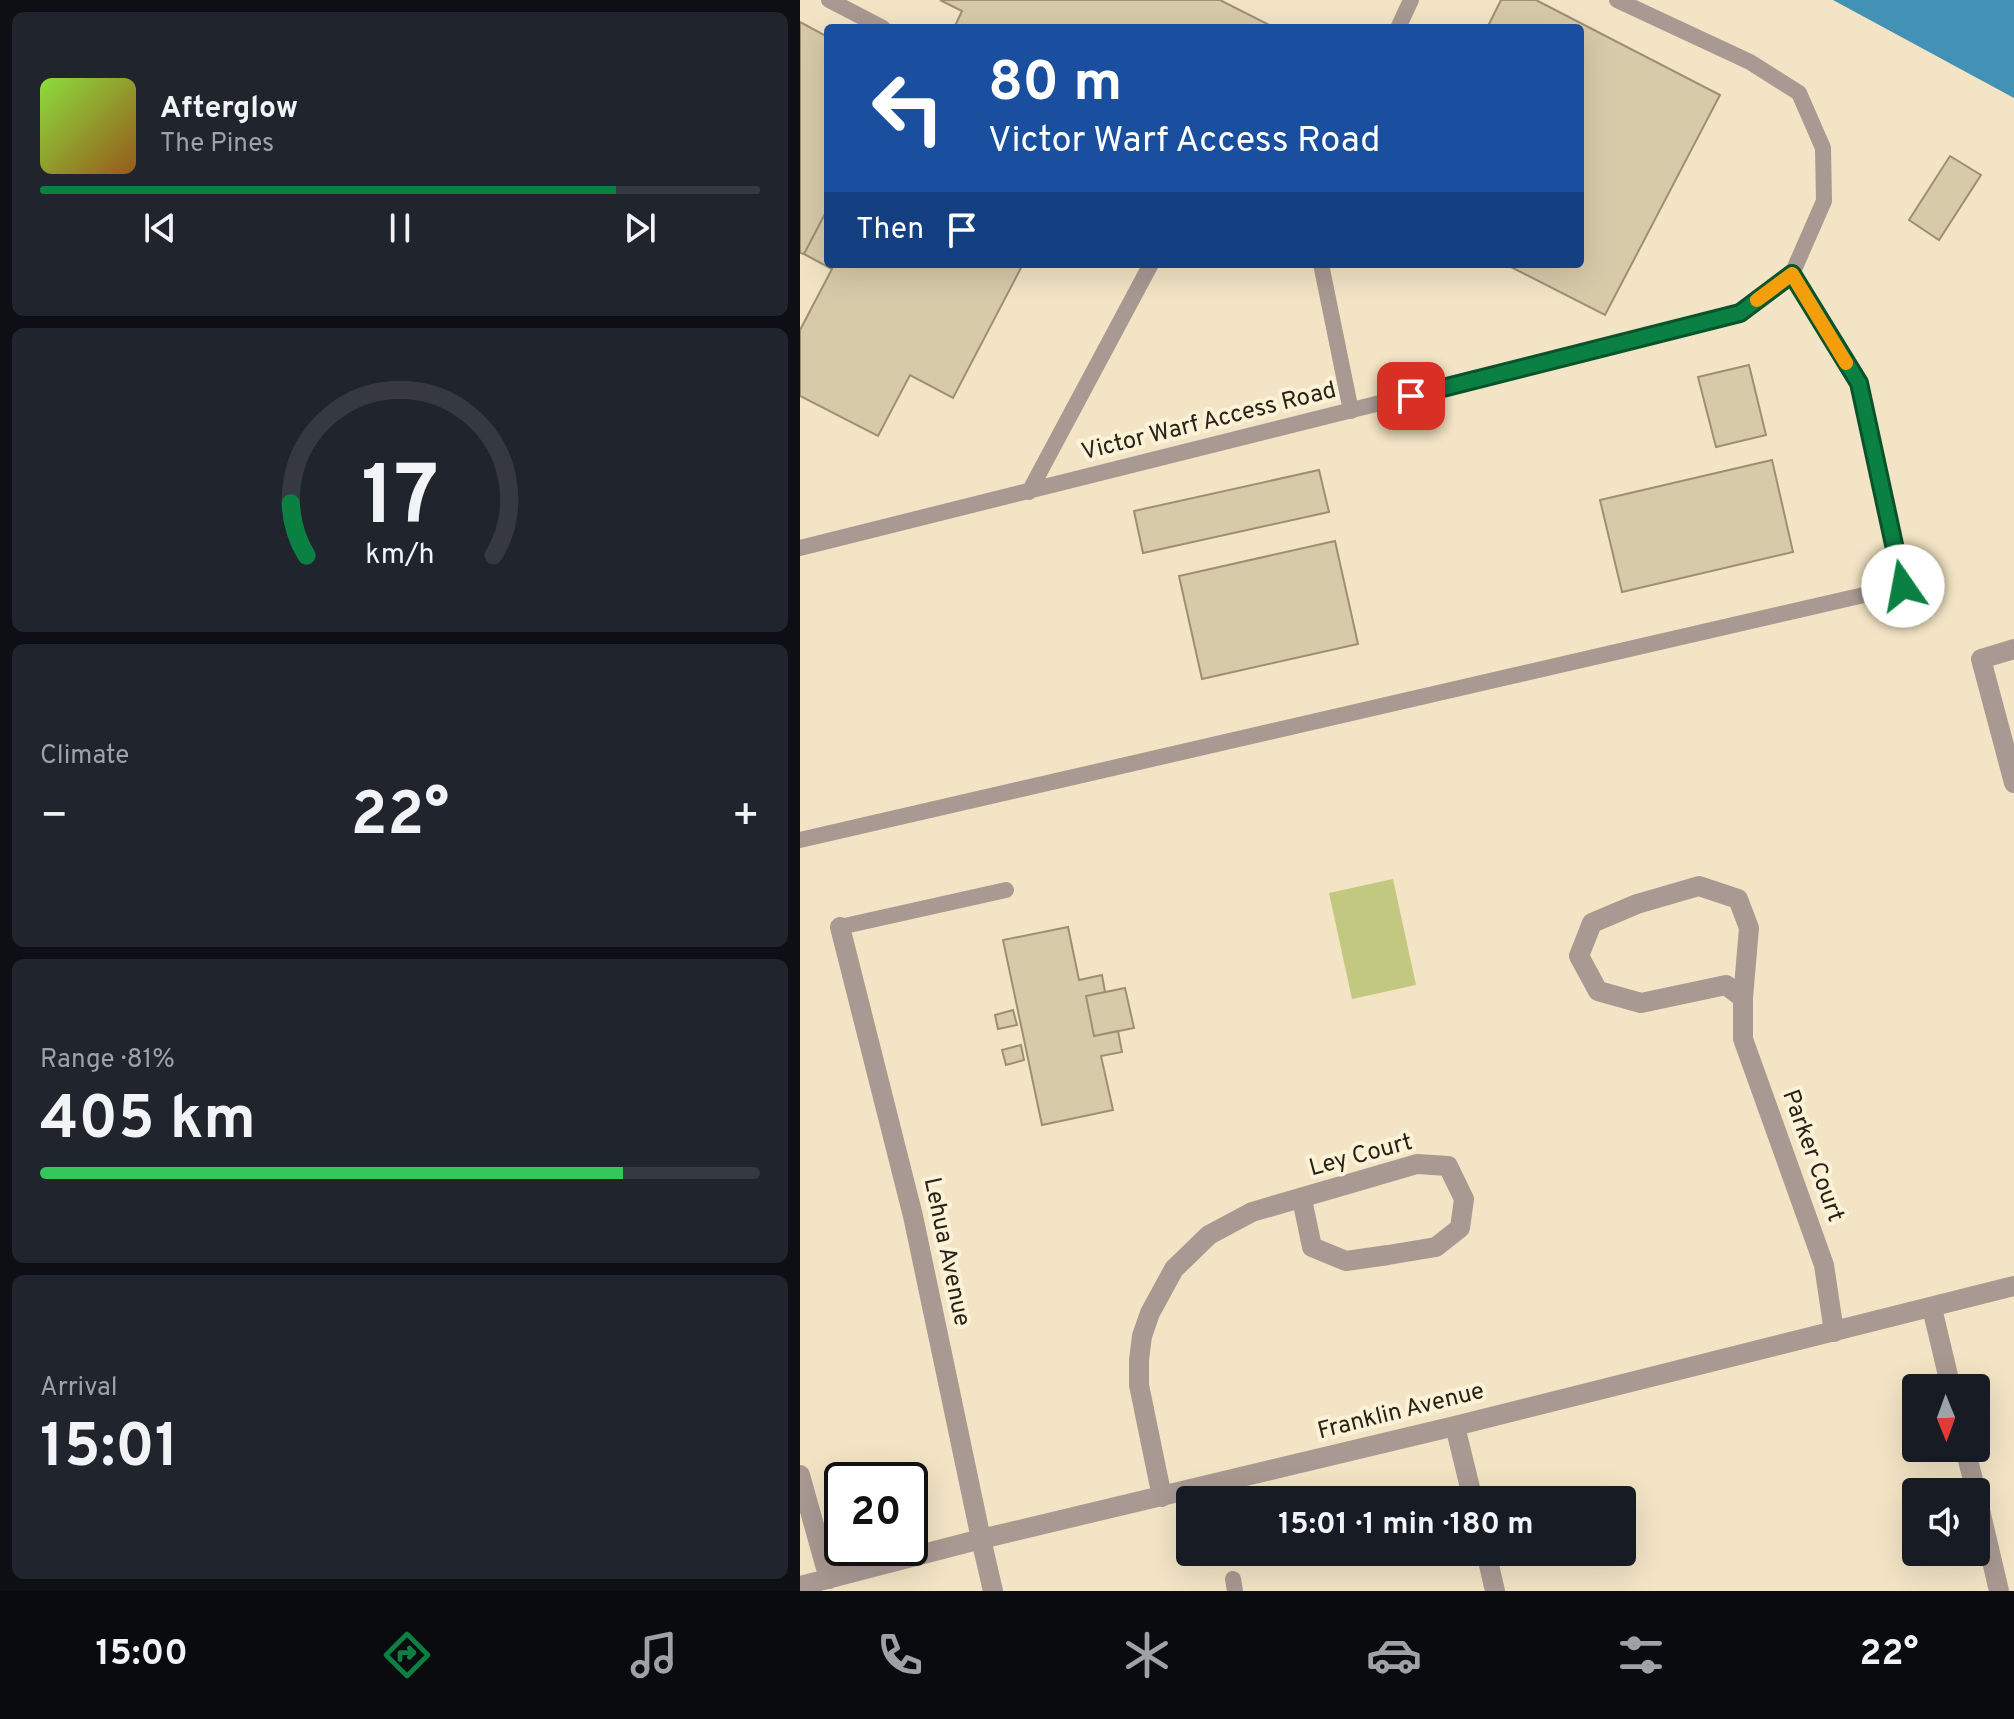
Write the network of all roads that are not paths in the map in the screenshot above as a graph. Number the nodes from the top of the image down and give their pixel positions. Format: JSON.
{"nodes":[{"id":1,"x":829,"y":0,"type":"edge"},
{"id":2,"x":1411,"y":0,"type":"edge"},
{"id":3,"x":1617,"y":0,"type":"edge"},
{"id":4,"x":875,"y":24,"type":"edge"},
{"id":5,"x":1400,"y":24,"type":"edge"},
{"id":6,"x":1149,"y":268,"type":"edge"},
{"id":7,"x":1322,"y":268,"type":"edge"},
{"id":8,"x":1792,"y":274,"type":"junction"},
{"id":9,"x":1351,"y":411,"type":"junction"},
{"id":10,"x":1029,"y":492,"type":"junction"},
{"id":11,"x":800,"y":548,"type":"edge"},
{"id":12,"x":2014,"y":649,"type":"edge"},
{"id":13,"x":2014,"y":783,"type":"edge"},
{"id":14,"x":800,"y":840,"type":"edge"},
{"id":15,"x":1006,"y":890,"type":"dead end"},
{"id":16,"x":840,"y":927,"type":"joint"},
{"id":17,"x":1743,"y":998,"type":"junction"},
{"id":18,"x":1302,"y":1199,"type":"junction"},
{"id":19,"x":2014,"y":1286,"type":"edge"},
{"id":20,"x":1932,"y":1308,"type":"junction"},
{"id":21,"x":1834,"y":1332,"type":"junction"},
{"id":22,"x":1948,"y":1374,"type":"edge"},
{"id":23,"x":1455,"y":1426,"type":"junction"},
{"id":24,"x":800,"y":1475,"type":"edge"},
{"id":25,"x":1470,"y":1486,"type":"edge"},
{"id":26,"x":1162,"y":1497,"type":"junction"},
{"id":27,"x":981,"y":1539,"type":"junction"},
{"id":28,"x":1990,"y":1553,"type":"edge"},
{"id":29,"x":1489,"y":1566,"type":"edge"},
{"id":30,"x":829,"y":1579,"type":"junction"},
{"id":31,"x":800,"y":1586,"type":"edge"},
{"id":32,"x":993,"y":1591,"type":"edge"},
{"id":33,"x":1495,"y":1591,"type":"edge"},
{"id":34,"x":1999,"y":1591,"type":"edge"}],
"edges":[{"from":1,"to":4,"type":"lane"},
{"from":2,"to":5,"type":"lane"},
{"from":3,"to":8,"type":"lane","name":"Victor Warf Access Road"},
{"from":6,"to":10,"type":"lane"},
{"from":7,"to":9,"type":"lane"},
{"from":8,"to":9,"type":"lane","name":"Victor Warf Access Road"},
{"from":8,"to":14,"type":"lane"},
{"from":9,"to":10,"type":"lane","name":"Victor Warf Access Road"},
{"from":10,"to":11,"type":"lane","name":"Victor Warf Access Road"},
{"from":12,"to":13,"type":"street"},
{"from":15,"to":16,"type":"lane"},
{"from":16,"to":27,"type":"street","name":"Lehua Avenue"},
{"from":17,"to":17,"type":"street","name":"Parker Court"},
{"from":17,"to":21,"type":"street","name":"Parker Court"},
{"from":18,"to":18,"type":"street","name":"Ley Court"},
{"from":18,"to":26,"type":"street","name":"Ley Court"},
{"from":19,"to":20,"type":"street","name":"Franklin Avenue"},
{"from":20,"to":21,"type":"street","name":"Franklin Avenue"},
{"from":20,"to":22,"type":"street"},
{"from":21,"to":23,"type":"street","name":"Franklin Avenue"},
{"from":23,"to":25,"type":"street"},
{"from":23,"to":26,"type":"street","name":"Franklin Avenue"},
{"from":24,"to":30,"type":"street"},
{"from":26,"to":27,"type":"street","name":"Franklin Avenue"},
{"from":27,"to":30,"type":"street","name":"Franklin Avenue"},
{"from":27,"to":32,"type":"street","name":"Lehua Avenue"},
{"from":28,"to":34,"type":"street"},
{"from":29,"to":33,"type":"street"},
{"from":30,"to":31,"type":"street","name":"Franklin Avenue"}]}
